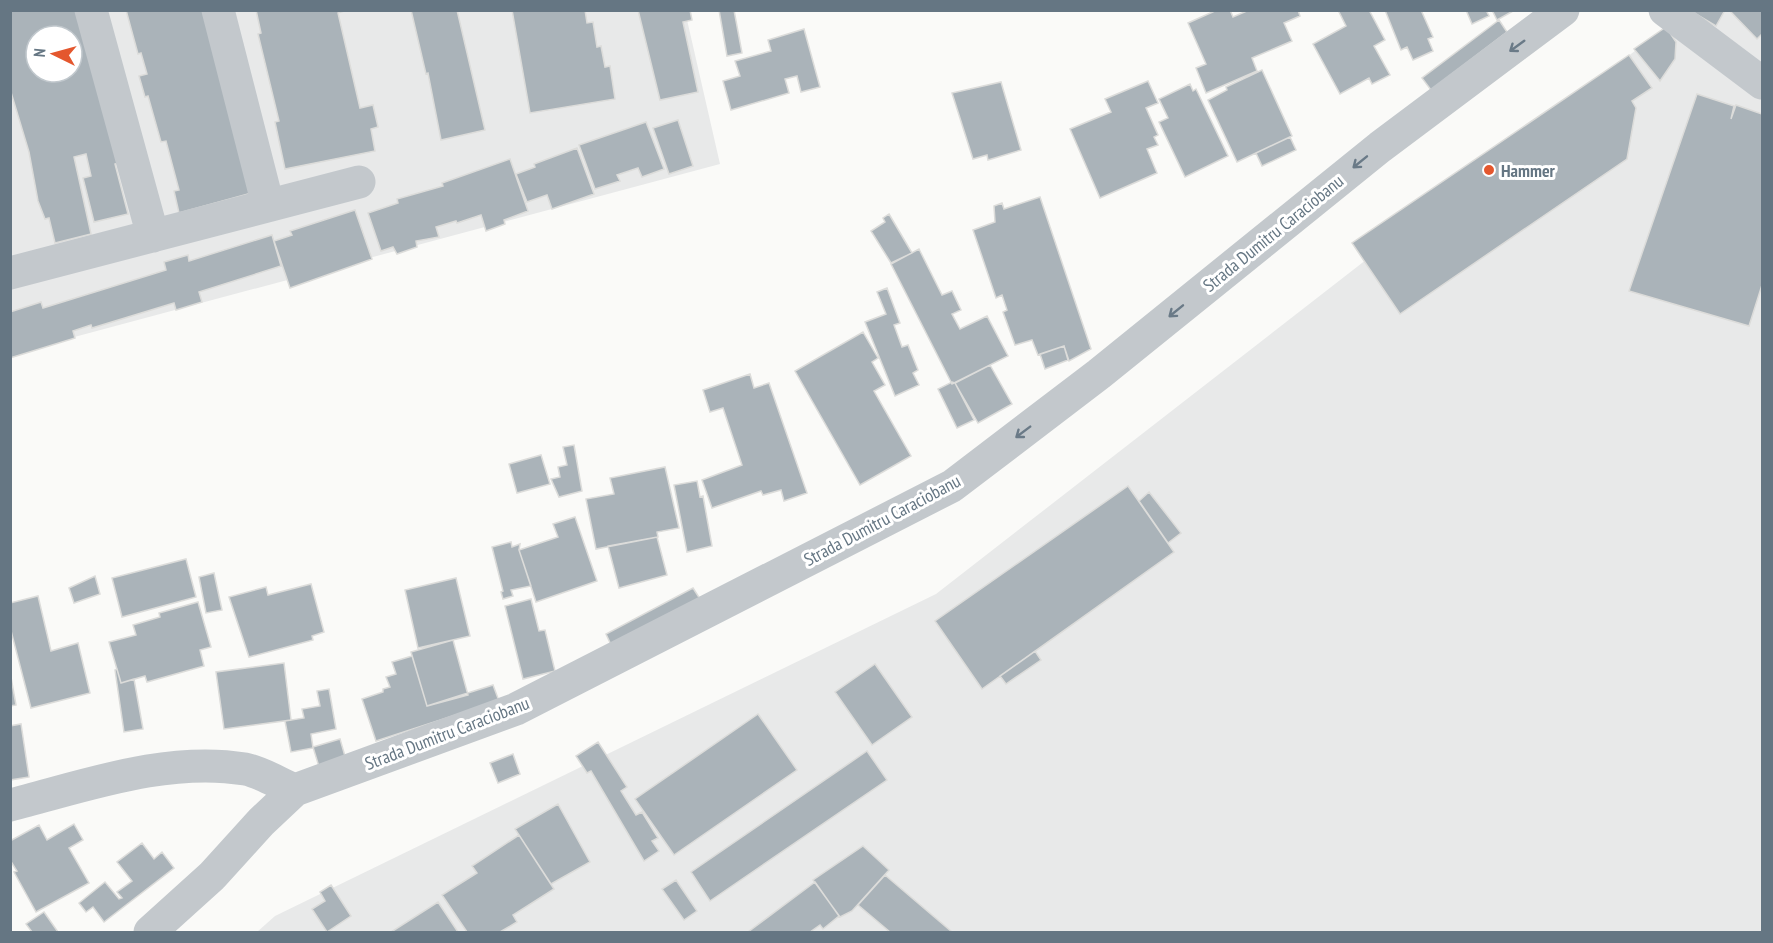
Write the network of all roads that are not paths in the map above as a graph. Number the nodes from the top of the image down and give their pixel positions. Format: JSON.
{"nodes":[{"id":1,"x":91,"y":10,"type":"edge"},
{"id":2,"x":218,"y":10,"type":"edge"},
{"id":3,"x":1563,"y":10,"type":"edge"},
{"id":4,"x":1665,"y":10,"type":"edge"},
{"id":5,"x":1762,"y":83,"type":"edge"},
{"id":6,"x":359,"y":182,"type":"dead end"},
{"id":7,"x":268,"y":206,"type":"junction"},
{"id":8,"x":153,"y":236,"type":"junction"},
{"id":9,"x":10,"y":273,"type":"edge"},
{"id":10,"x":295,"y":790,"type":"junction"},
{"id":11,"x":10,"y":804,"type":"edge"},
{"id":12,"x":150,"y":933,"type":"edge"}],
"edges":[{"from":1,"to":8,"type":"street"},
{"from":2,"to":7,"type":"street"},
{"from":3,"to":10,"type":"street","name":"Strada Dumitru Caraciobanu","one_way":true},
{"from":4,"to":5,"type":"street"},
{"from":6,"to":7,"type":"street"},
{"from":7,"to":8,"type":"street"},
{"from":8,"to":9,"type":"street"},
{"from":10,"to":11,"type":"street"},
{"from":10,"to":12,"type":"street","name":"Strada Dumitru Caraciobanu"}]}
